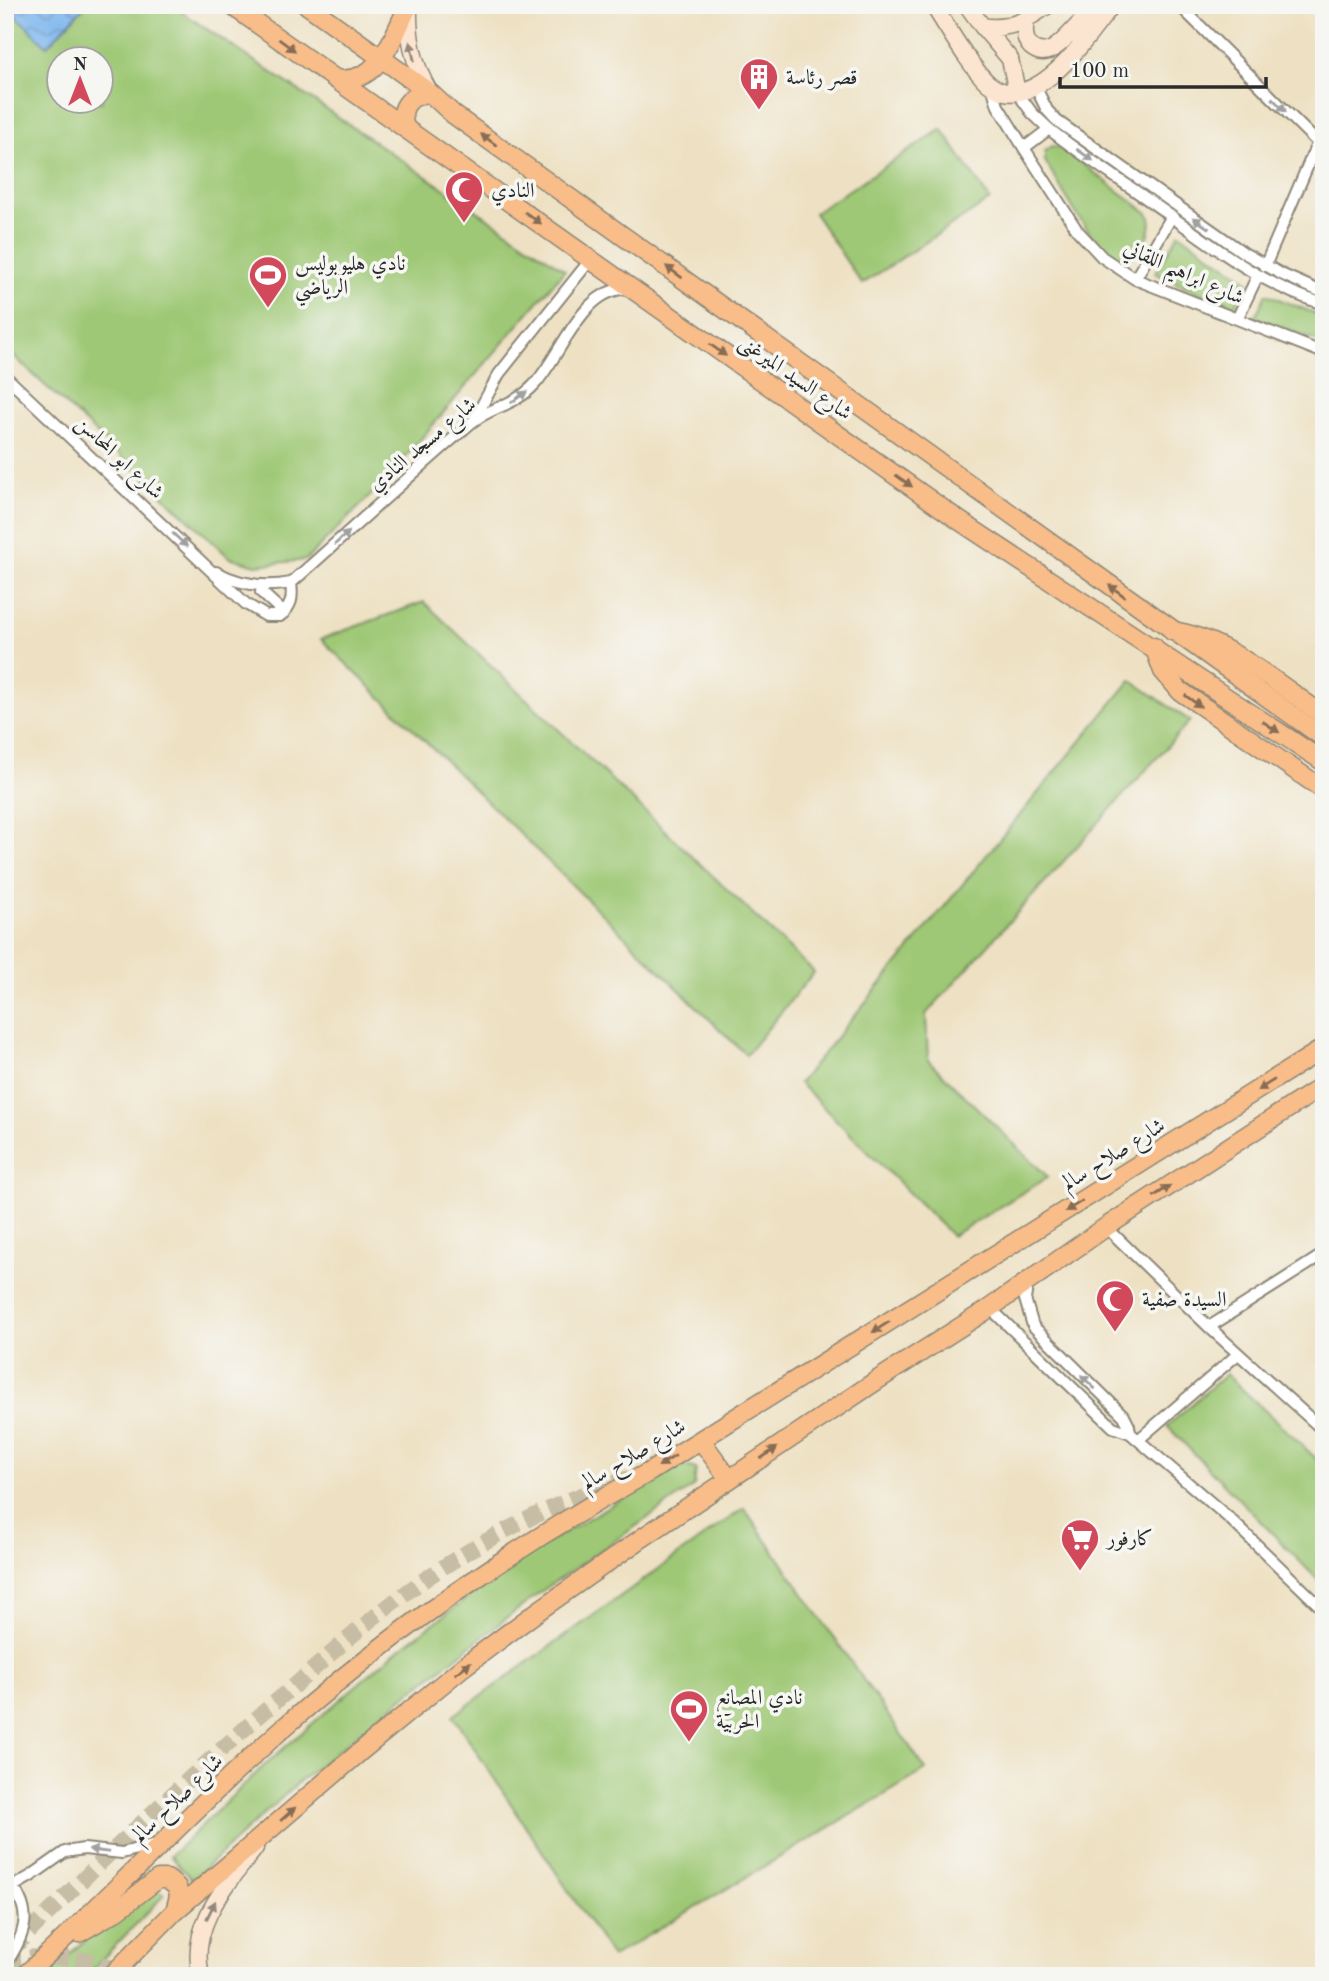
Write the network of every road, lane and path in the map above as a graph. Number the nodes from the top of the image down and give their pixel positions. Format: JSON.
{"nodes":[{"id":1,"x":231,"y":5,"type":"edge"},
{"id":2,"x":307,"y":5,"type":"edge"},
{"id":3,"x":409,"y":5,"type":"edge"},
{"id":4,"x":933,"y":5,"type":"edge"},
{"id":5,"x":967,"y":5,"type":"edge"},
{"id":6,"x":1048,"y":5,"type":"edge"},
{"id":7,"x":1179,"y":5,"type":"edge"},
{"id":8,"x":1109,"y":9,"type":"edge"},
{"id":9,"x":1026,"y":21,"type":"junction"},
{"id":10,"x":982,"y":26,"type":"junction"},
{"id":11,"x":382,"y":59,"type":"junction"},
{"id":12,"x":1010,"y":59,"type":"junction"},
{"id":13,"x":335,"y":79,"type":"junction"},
{"id":14,"x":987,"y":80,"type":"junction"},
{"id":15,"x":1035,"y":86,"type":"junction"},
{"id":16,"x":1017,"y":92,"type":"junction"},
{"id":17,"x":430,"y":93,"type":"junction"},
{"id":18,"x":406,"y":129,"type":"junction"},
{"id":19,"x":1049,"y":129,"type":"junction"},
{"id":20,"x":1321,"y":146,"type":"edge"},
{"id":21,"x":1024,"y":148,"type":"junction"},
{"id":22,"x":1171,"y":216,"type":"junction"},
{"id":23,"x":591,"y":259,"type":"junction"},
{"id":24,"x":1262,"y":271,"type":"junction"},
{"id":25,"x":1135,"y":279,"type":"junction"},
{"id":26,"x":635,"y":290,"type":"junction"},
{"id":27,"x":1324,"y":293,"type":"edge"},
{"id":28,"x":1324,"y":304,"type":"edge"},
{"id":29,"x":1237,"y":319,"type":"junction"},
{"id":30,"x":1324,"y":354,"type":"edge"},
{"id":31,"x":5,"y":376,"type":"edge"},
{"id":32,"x":474,"y":421,"type":"junction"},
{"id":33,"x":208,"y":567,"type":"junction"},
{"id":34,"x":291,"y":583,"type":"junction"},
{"id":35,"x":262,"y":589,"type":"junction"},
{"id":36,"x":251,"y":608,"type":"junction"},
{"id":37,"x":284,"y":612,"type":"junction"},
{"id":38,"x":1146,"y":612,"type":"junction"},
{"id":39,"x":1172,"y":631,"type":"junction"},
{"id":40,"x":1131,"y":632,"type":"junction"},
{"id":41,"x":1154,"y":647,"type":"junction"},
{"id":42,"x":1324,"y":716,"type":"edge"},
{"id":43,"x":1324,"y":738,"type":"edge"},
{"id":44,"x":1324,"y":762,"type":"edge"},
{"id":45,"x":1324,"y":790,"type":"edge"},
{"id":46,"x":1324,"y":1048,"type":"edge"},
{"id":47,"x":1324,"y":1085,"type":"edge"},
{"id":48,"x":1106,"y":1227,"type":"junction"},
{"id":49,"x":1321,"y":1259,"type":"edge"},
{"id":50,"x":1028,"y":1282,"type":"junction"},
{"id":51,"x":989,"y":1308,"type":"junction"},
{"id":52,"x":1209,"y":1327,"type":"junction"},
{"id":53,"x":1238,"y":1354,"type":"junction"},
{"id":54,"x":1324,"y":1431,"type":"edge"},
{"id":55,"x":1134,"y":1437,"type":"junction"},
{"id":56,"x":701,"y":1440,"type":"junction"},
{"id":57,"x":729,"y":1479,"type":"junction"},
{"id":58,"x":1324,"y":1610,"type":"edge"},
{"id":59,"x":262,"y":1838,"type":"junction"},
{"id":60,"x":165,"y":1842,"type":"junction"},
{"id":61,"x":5,"y":1877,"type":"edge"},
{"id":62,"x":9,"y":1888,"type":"edge"},
{"id":63,"x":174,"y":1911,"type":"junction"},
{"id":64,"x":65,"y":1939,"type":"junction"},
{"id":65,"x":5,"y":1965,"type":"edge"},
{"id":66,"x":24,"y":1976,"type":"edge"},
{"id":67,"x":111,"y":1976,"type":"edge"},
{"id":68,"x":201,"y":1976,"type":"edge"}],
"edges":[{"from":1,"to":13,"type":"main road","name":"شارع السيد الميرغنى","one_way":true},
{"from":2,"to":11,"type":"main road","name":"شارع السيد الميرغنى"},
{"from":3,"to":11,"type":"main road"},
{"from":17,"to":3,"type":"main road","one_way":true},
{"from":4,"to":14,"type":"main road","name":"شارع ابراهيم اللقاني"},
{"from":5,"to":10,"type":"main road","name":"شارع ابراهيم اللقاني"},
{"from":6,"to":9,"type":"main road"},
{"from":7,"to":20,"type":"street","one_way":true},
{"from":8,"to":9,"type":"main road"},
{"from":8,"to":15,"type":"main road"},
{"from":9,"to":10,"type":"main road"},
{"from":10,"to":12,"type":"main road","name":"شارع ابراهيم اللقاني"},
{"from":11,"to":13,"type":"main road"},
{"from":11,"to":17,"type":"main road","name":"شارع السيد الميرغنى"},
{"from":12,"to":14,"type":"main road"},
{"from":12,"to":16,"type":"main road","name":"شارع ابراهيم اللقاني"},
{"from":13,"to":18,"type":"main road","name":"شارع السيد الميرغنى"},
{"from":14,"to":16,"type":"main road"},
{"from":14,"to":21,"type":"street","name":"شارع ابراهيم اللقاني"},
{"from":15,"to":16,"type":"main road"},
{"from":24,"to":15,"type":"street","name":"شارع ابراهيم اللقاني","one_way":true},
{"from":16,"to":19,"type":"street","name":"شارع ابراهيم اللقاني"},
{"from":17,"to":18,"type":"main road"},
{"from":38,"to":17,"type":"main road","name":"شارع السيد الميرغنى","one_way":true},
{"from":18,"to":23,"type":"main road","name":"شارع السيد الميرغنى","one_way":true},
{"from":19,"to":21,"type":"street"},
{"from":19,"to":22,"type":"street","name":"شارع ابراهيم اللقاني","one_way":true},
{"from":20,"to":24,"type":"street"},
{"from":21,"to":25,"type":"street","name":"شارع ابراهيم اللقاني"},
{"from":22,"to":24,"type":"street","name":"شارع ابراهيم اللقاني"},
{"from":22,"to":25,"type":"street"},
{"from":23,"to":26,"type":"main road","name":"شارع السيد الميرغنى"},
{"from":23,"to":32,"type":"street"},
{"from":24,"to":27,"type":"street","name":"شارع ابراهيم اللقاني"},
{"from":24,"to":28,"type":"street","name":"شارع ابراهيم اللقاني"},
{"from":24,"to":29,"type":"street"},
{"from":25,"to":29,"type":"street","name":"شارع ابراهيم اللقاني"},
{"from":32,"to":26,"type":"street","name":"شارع مسجد النادي","one_way":true},
{"from":26,"to":40,"type":"main road","name":"شارع السيد الميرغنى","one_way":true},
{"from":29,"to":30,"type":"street","name":"شارع ابراهيم اللقاني"},
{"from":31,"to":33,"type":"street","name":"شارع ابو المحاسن","one_way":true},
{"from":34,"to":32,"type":"street","name":"شارع مسجد النادي","one_way":true},
{"from":33,"to":35,"type":"street","name":"شارع ابو المحاسن"},
{"from":33,"to":36,"type":"street","name":"شارع ابو المحاسن"},
{"from":34,"to":35,"type":"street","name":"شارع ابو المحاسن"},
{"from":34,"to":37,"type":"street"},
{"from":35,"to":36,"type":"street"},
{"from":35,"to":37,"type":"street"},
{"from":36,"to":37,"type":"street"},
{"from":38,"to":39,"type":"main road","name":"شارع السيد الميرغنى"},
{"from":38,"to":40,"type":"main road"},
{"from":39,"to":42,"type":"main road","name":"شارع السيد الميرغنى"},
{"from":39,"to":43,"type":"main road"},
{"from":40,"to":41,"type":"main road","name":"شارع السيد الميرغنى"},
{"from":41,"to":44,"type":"main road","name":"شارع السيد الميرغنى","one_way":true},
{"from":41,"to":45,"type":"main road","one_way":true},
{"from":46,"to":56,"type":"main road","name":"شارع صلاح سالم","one_way":true},
{"from":48,"to":47,"type":"main road","one_way":true},
{"from":48,"to":50,"type":"main road"},
{"from":48,"to":52,"type":"street"},
{"from":49,"to":52,"type":"street"},
{"from":50,"to":51,"type":"main road"},
{"from":55,"to":50,"type":"street","one_way":true},
{"from":51,"to":55,"type":"street"},
{"from":57,"to":51,"type":"main road","one_way":true},
{"from":52,"to":53,"type":"street"},
{"from":53,"to":54,"type":"street"},
{"from":53,"to":55,"type":"street"},
{"from":55,"to":58,"type":"street"},
{"from":56,"to":57,"type":"main road"},
{"from":56,"to":60,"type":"main road","name":"شارع صلاح سالم","one_way":true},
{"from":59,"to":57,"type":"main road","one_way":true},
{"from":59,"to":63,"type":"main road"},
{"from":68,"to":59,"type":"main road","one_way":true},
{"from":60,"to":62,"type":"street","one_way":true},
{"from":60,"to":64,"type":"main road","name":"شارع صلاح سالم"},
{"from":61,"to":62,"type":"street"},
{"from":62,"to":65,"type":"street"},
{"from":63,"to":64,"type":"main road"},
{"from":63,"to":67,"type":"main road"},
{"from":64,"to":66,"type":"main road","name":"شارع صلاح سالم"}]}
